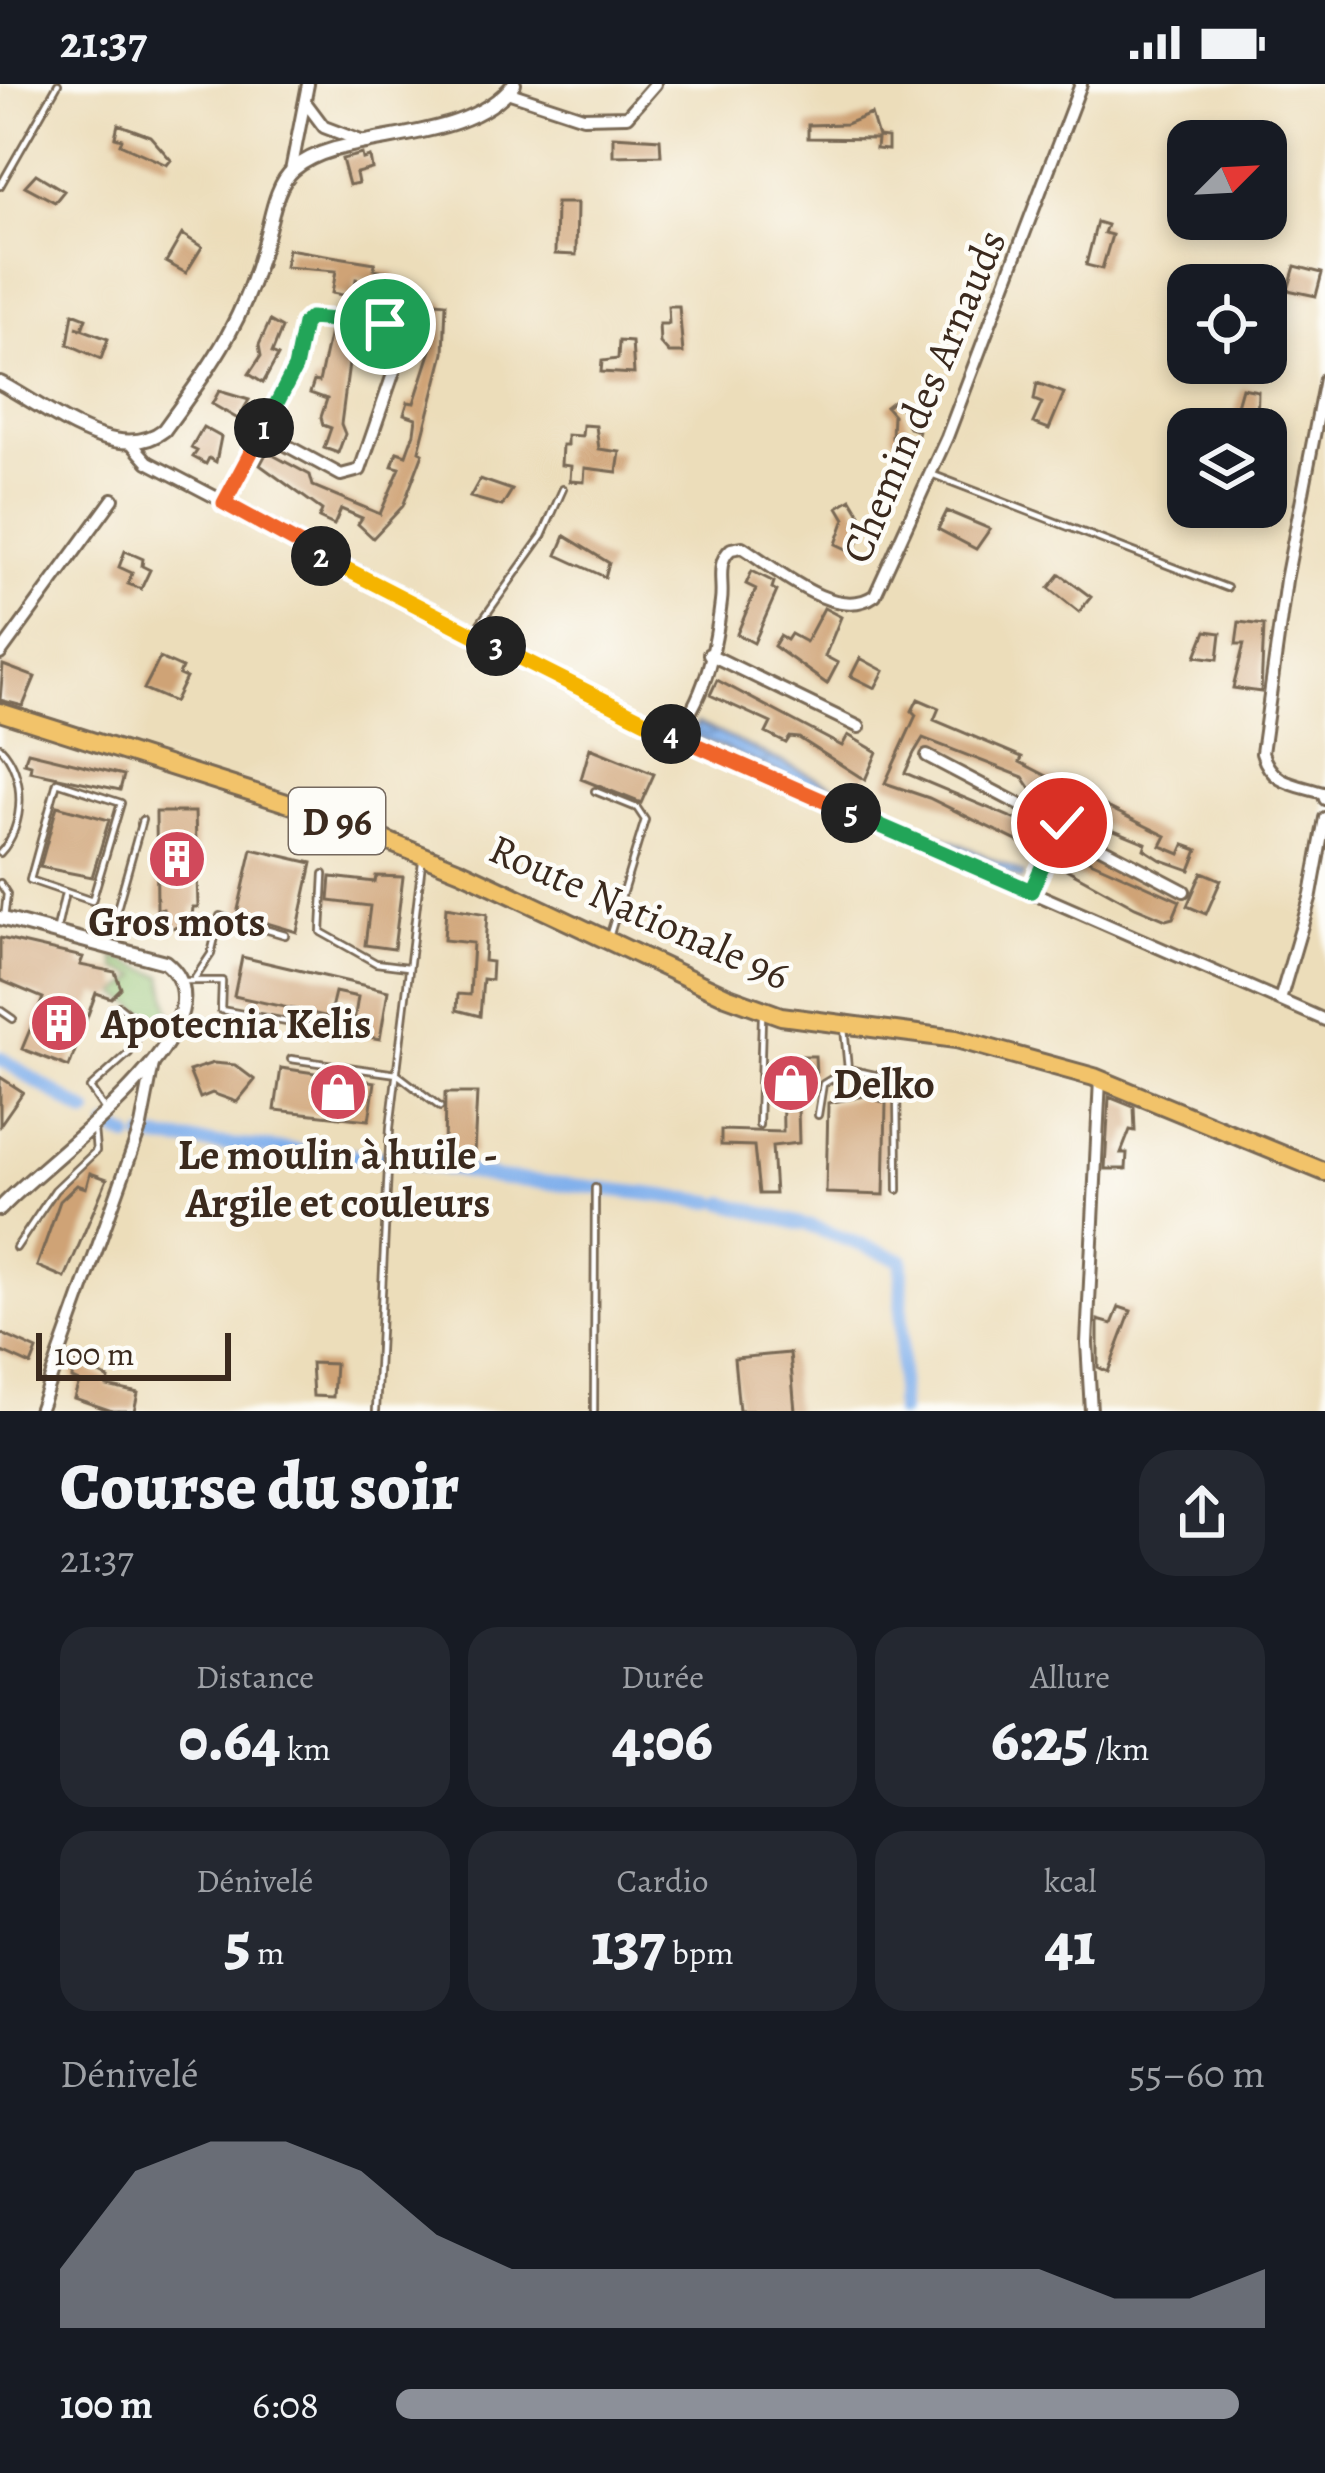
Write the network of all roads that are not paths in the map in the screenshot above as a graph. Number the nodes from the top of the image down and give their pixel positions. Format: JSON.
{"nodes":[{"id":1,"x":58,"y":84,"type":"edge"},
{"id":2,"x":308,"y":84,"type":"edge"},
{"id":3,"x":655,"y":84,"type":"edge"},
{"id":4,"x":1082,"y":84,"type":"edge"},
{"id":5,"x":511,"y":88,"type":"edge"},
{"id":6,"x":306,"y":103,"type":"junction"},
{"id":7,"x":370,"y":145,"type":"junction"},
{"id":8,"x":291,"y":171,"type":"junction"},
{"id":9,"x":0,"y":186,"type":"edge"},
{"id":10,"x":1325,"y":379,"type":"edge"},
{"id":11,"x":0,"y":383,"type":"edge"},
{"id":12,"x":262,"y":432,"type":"junction"},
{"id":13,"x":133,"y":445,"type":"junction"},
{"id":14,"x":931,"y":474,"type":"junction"},
{"id":15,"x":563,"y":489,"type":"dead end"},
{"id":16,"x":113,"y":499,"type":"dead end"},
{"id":17,"x":224,"y":503,"type":"junction"},
{"id":18,"x":1227,"y":587,"type":"dead end"},
{"id":19,"x":473,"y":634,"type":"junction"},
{"id":20,"x":0,"y":654,"type":"edge"},
{"id":21,"x":710,"y":654,"type":"junction"},
{"id":22,"x":0,"y":712,"type":"edge"},
{"id":23,"x":860,"y":728,"type":"dead end"},
{"id":24,"x":672,"y":734,"type":"junction"},
{"id":25,"x":0,"y":747,"type":"edge"},
{"id":26,"x":927,"y":756,"type":"dead end"},
{"id":27,"x":595,"y":791,"type":"dead end"},
{"id":28,"x":1325,"y":800,"type":"edge"},
{"id":29,"x":1325,"y":818,"type":"edge"},
{"id":30,"x":142,"y":820,"type":"dead end"},
{"id":31,"x":1062,"y":823,"type":"junction"},
{"id":32,"x":0,"y":853,"type":"edge"},
{"id":33,"x":423,"y":856,"type":"junction"},
{"id":34,"x":324,"y":874,"type":"dead end"},
{"id":35,"x":0,"y":883,"type":"edge"},
{"id":36,"x":1184,"y":891,"type":"dead end"},
{"id":37,"x":1034,"y":892,"type":"junction"},
{"id":38,"x":65,"y":893,"type":"junction"},
{"id":39,"x":2,"y":918,"type":"edge"},
{"id":40,"x":56,"y":933,"type":"junction"},
{"id":41,"x":285,"y":935,"type":"dead end"},
{"id":42,"x":607,"y":939,"type":"junction"},
{"id":43,"x":106,"y":946,"type":"junction"},
{"id":44,"x":408,"y":967,"type":"junction"},
{"id":45,"x":188,"y":981,"type":"junction"},
{"id":46,"x":1280,"y":1000,"type":"junction"},
{"id":47,"x":119,"y":1006,"type":"dead end"},
{"id":48,"x":0,"y":1010,"type":"edge"},
{"id":49,"x":763,"y":1010,"type":"junction"},
{"id":50,"x":13,"y":1019,"type":"dead end"},
{"id":51,"x":1325,"y":1020,"type":"edge"},
{"id":52,"x":844,"y":1027,"type":"junction"},
{"id":53,"x":336,"y":1031,"type":"dead end"},
{"id":54,"x":291,"y":1059,"type":"dead end"},
{"id":55,"x":154,"y":1060,"type":"junction"},
{"id":56,"x":848,"y":1069,"type":"junction"},
{"id":57,"x":397,"y":1074,"type":"junction"},
{"id":58,"x":1100,"y":1079,"type":"junction"},
{"id":59,"x":440,"y":1107,"type":"dead end"},
{"id":60,"x":105,"y":1110,"type":"junction"},
{"id":61,"x":818,"y":1115,"type":"dead end"},
{"id":62,"x":91,"y":1123,"type":"junction"},
{"id":63,"x":760,"y":1125,"type":"dead end"},
{"id":64,"x":1325,"y":1172,"type":"edge"},
{"id":65,"x":595,"y":1188,"type":"dead end"},
{"id":66,"x":898,"y":1190,"type":"dead end"},
{"id":67,"x":0,"y":1209,"type":"edge"},
{"id":68,"x":16,"y":1248,"type":"dead end"},
{"id":69,"x":39,"y":1411,"type":"edge"},
{"id":70,"x":376,"y":1411,"type":"edge"},
{"id":71,"x":594,"y":1411,"type":"edge"},
{"id":72,"x":1091,"y":1411,"type":"edge"}],
"edges":[{"from":1,"to":9,"type":"lane"},
{"from":2,"to":6,"type":"street"},
{"from":3,"to":5,"type":"street"},
{"from":4,"to":14,"type":"street","name":"Chemin des Arnauds"},
{"from":5,"to":7,"type":"street"},
{"from":6,"to":7,"type":"street"},
{"from":6,"to":8,"type":"street"},
{"from":7,"to":8,"type":"street"},
{"from":8,"to":13,"type":"street"},
{"from":10,"to":28,"type":"street"},
{"from":11,"to":13,"type":"street"},
{"from":12,"to":12,"type":"street"},
{"from":12,"to":17,"type":"street"},
{"from":13,"to":17,"type":"street"},
{"from":14,"to":18,"type":"lane"},
{"from":14,"to":21,"type":"street","name":"Chemin des Arnauds"},
{"from":15,"to":19,"type":"lane"},
{"from":16,"to":20,"type":"street"},
{"from":17,"to":19,"type":"street"},
{"from":19,"to":24,"type":"street"},
{"from":21,"to":23,"type":"street"},
{"from":21,"to":24,"type":"street","name":"Chemin des Arnauds"},
{"from":22,"to":33,"type":"main road","name":"Route Nationale 96","number":"D 96"},
{"from":24,"to":37,"type":"street"},
{"from":25,"to":32,"type":"lane"},
{"from":26,"to":31,"type":"street"},
{"from":27,"to":42,"type":"lane"},
{"from":29,"to":46,"type":"street"},
{"from":30,"to":43,"type":"lane"},
{"from":31,"to":36,"type":"street"},
{"from":31,"to":37,"type":"street"},
{"from":33,"to":42,"type":"main road","name":"Route Nationale 96","number":"D 96"},
{"from":33,"to":44,"type":"lane"},
{"from":34,"to":44,"type":"lane"},
{"from":35,"to":39,"type":"lane"},
{"from":37,"to":46,"type":"street"},
{"from":38,"to":38,"type":"lane"},
{"from":38,"to":40,"type":"lane"},
{"from":39,"to":40,"type":"street"},
{"from":40,"to":43,"type":"street"},
{"from":41,"to":45,"type":"lane"},
{"from":42,"to":49,"type":"main road","name":"Route Nationale 96","number":"D 96"},
{"from":43,"to":45,"type":"street"},
{"from":44,"to":57,"type":"lane"},
{"from":45,"to":53,"type":"lane"},
{"from":45,"to":55,"type":"street"},
{"from":46,"to":51,"type":"street"},
{"from":47,"to":60,"type":"lane"},
{"from":48,"to":50,"type":"lane"},
{"from":49,"to":52,"type":"main road","name":"Route Nationale 96","number":"D 96"},
{"from":49,"to":63,"type":"lane"},
{"from":52,"to":56,"type":"lane"},
{"from":52,"to":58,"type":"main road","name":"Route Nationale 96","number":"D 96"},
{"from":54,"to":57,"type":"lane"},
{"from":55,"to":60,"type":"street"},
{"from":55,"to":69,"type":"street"},
{"from":56,"to":61,"type":"lane"},
{"from":56,"to":66,"type":"lane"},
{"from":57,"to":59,"type":"lane"},
{"from":57,"to":70,"type":"lane"},
{"from":58,"to":64,"type":"main road","name":"Route Nationale 96","number":"D 96"},
{"from":58,"to":72,"type":"street"},
{"from":60,"to":62,"type":"street"},
{"from":62,"to":67,"type":"street"},
{"from":62,"to":68,"type":"lane"},
{"from":65,"to":71,"type":"lane"}]}
